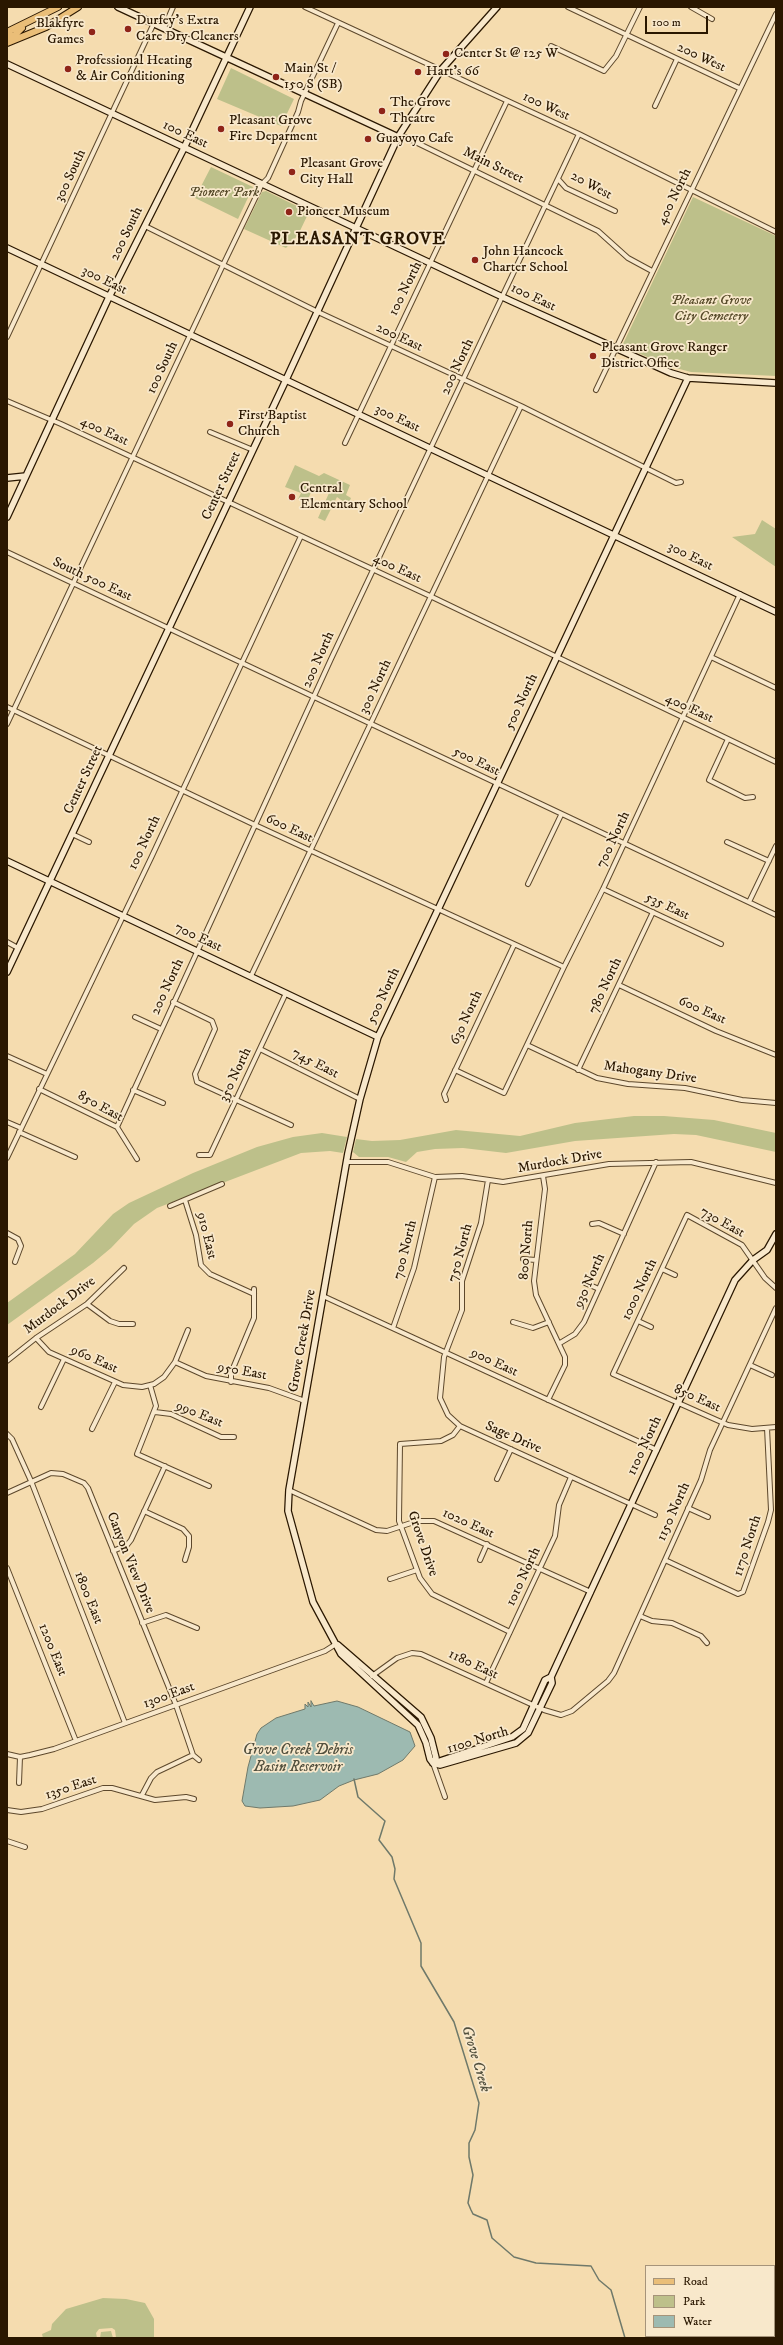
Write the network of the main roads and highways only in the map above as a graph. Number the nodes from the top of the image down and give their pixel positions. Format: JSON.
{"nodes":[{"id":1,"x":78,"y":7,"type":"edge"},
{"id":2,"x":56,"y":8,"type":"edge"},
{"id":3,"x":25,"y":25,"type":"junction"},
{"id":4,"x":7,"y":32,"type":"edge"},
{"id":5,"x":7,"y":38,"type":"edge"},
{"id":6,"x":7,"y":44,"type":"edge"}],
"edges":[{"from":1,"to":6,"type":"main road"},
{"from":2,"to":3,"type":"main road"},
{"from":3,"to":4,"type":"main road"},
{"from":3,"to":5,"type":"main road"}]}
